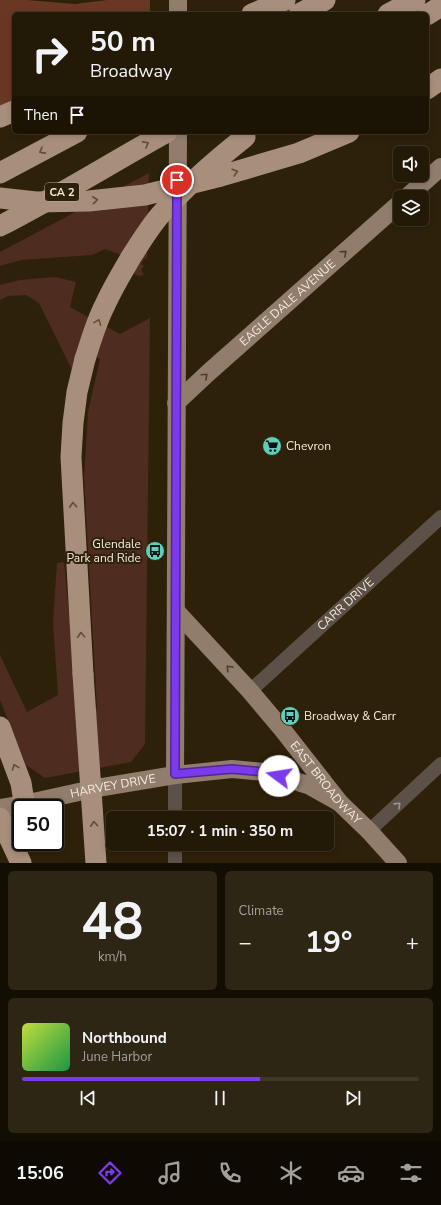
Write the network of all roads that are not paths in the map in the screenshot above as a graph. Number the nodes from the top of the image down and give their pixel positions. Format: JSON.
{"nodes":[{"id":1,"x":178,"y":0,"type":"edge"},
{"id":2,"x":285,"y":0,"type":"edge"},
{"id":3,"x":325,"y":0,"type":"edge"},
{"id":4,"x":415,"y":0,"type":"edge"},
{"id":5,"x":441,"y":6,"type":"edge"},
{"id":6,"x":178,"y":12,"type":"edge"},
{"id":7,"x":257,"y":12,"type":"edge"},
{"id":8,"x":303,"y":12,"type":"edge"},
{"id":9,"x":392,"y":12,"type":"edge"},
{"id":10,"x":429,"y":14,"type":"edge"},
{"id":11,"x":441,"y":79,"type":"edge"},
{"id":12,"x":429,"y":88,"type":"edge"},
{"id":13,"x":12,"y":112,"type":"edge"},
{"id":14,"x":0,"y":117,"type":"edge"},
{"id":15,"x":73,"y":134,"type":"edge"},
{"id":16,"x":163,"y":134,"type":"edge"},
{"id":17,"x":178,"y":134,"type":"edge"},
{"id":18,"x":248,"y":134,"type":"edge"},
{"id":19,"x":344,"y":134,"type":"edge"},
{"id":20,"x":441,"y":167,"type":"edge"},
{"id":21,"x":0,"y":174,"type":"edge"},
{"id":22,"x":415,"y":190,"type":"edge"},
{"id":23,"x":0,"y":198,"type":"edge"},
{"id":24,"x":393,"y":209,"type":"edge"},
{"id":25,"x":0,"y":226,"type":"edge"},
{"id":26,"x":176,"y":403,"type":"junction"},
{"id":27,"x":441,"y":517,"type":"edge"},
{"id":28,"x":176,"y":611,"type":"junction"},
{"id":29,"x":250,"y":691,"type":"junction"},
{"id":30,"x":0,"y":727,"type":"edge"},
{"id":31,"x":441,"y":764,"type":"edge"},
{"id":32,"x":175,"y":774,"type":"junction"},
{"id":33,"x":24,"y":799,"type":"edge"},
{"id":34,"x":53,"y":799,"type":"edge"},
{"id":35,"x":340,"y":803,"type":"junction"},
{"id":36,"x":12,"y":807,"type":"edge"},
{"id":37,"x":0,"y":808,"type":"edge"},
{"id":38,"x":174,"y":811,"type":"edge"},
{"id":39,"x":0,"y":818,"type":"edge"},
{"id":40,"x":369,"y":831,"type":"junction"},
{"id":41,"x":29,"y":851,"type":"edge"},
{"id":42,"x":174,"y":851,"type":"edge"},
{"id":43,"x":21,"y":863,"type":"edge"},
{"id":44,"x":30,"y":863,"type":"edge"},
{"id":45,"x":96,"y":863,"type":"edge"},
{"id":46,"x":174,"y":863,"type":"edge"},
{"id":47,"x":398,"y":863,"type":"edge"}],
"edges":[{"from":1,"to":6,"type":"main road"},
{"from":2,"to":7,"type":"highway"},
{"from":3,"to":8,"type":"highway"},
{"from":4,"to":9,"type":"highway"},
{"from":5,"to":10,"type":"highway"},
{"from":11,"to":12,"type":"highway"},
{"from":13,"to":14,"type":"highway"},
{"from":15,"to":21,"type":"highway","one_way":true},
{"from":25,"to":16,"type":"highway","number":"CA 2","one_way":true},
{"from":17,"to":26,"type":"main road"},
{"from":45,"to":18,"type":"highway","one_way":true,"bridge":true},
{"from":23,"to":19,"type":"highway","one_way":true,"bridge":true},
{"from":20,"to":22,"type":"main road"},
{"from":26,"to":24,"type":"main road","name":"EAGLE DALE AVENUE","one_way":true},
{"from":26,"to":28,"type":"main road"},
{"from":27,"to":29,"type":"street","name":"CARR DRIVE"},
{"from":29,"to":28,"type":"main road","name":"EAST BROADWAY","one_way":true},
{"from":28,"to":32,"type":"main road"},
{"from":29,"to":35,"type":"main road","name":"EAST BROADWAY"},
{"from":33,"to":30,"type":"highway","one_way":true},
{"from":40,"to":31,"type":"street","one_way":true},
{"from":32,"to":34,"type":"main road","name":"HARVEY DRIVE"},
{"from":32,"to":35,"type":"main road","name":"HARVEY DRIVE"},
{"from":32,"to":38,"type":"street"},
{"from":35,"to":40,"type":"main road","name":"EAST BROADWAY"},
{"from":36,"to":37,"type":"main road","name":"HARVEY DRIVE"},
{"from":39,"to":43,"type":"highway"},
{"from":40,"to":47,"type":"main road","name":"EAST BROADWAY"},
{"from":41,"to":44,"type":"highway"},
{"from":42,"to":46,"type":"street"}]}
